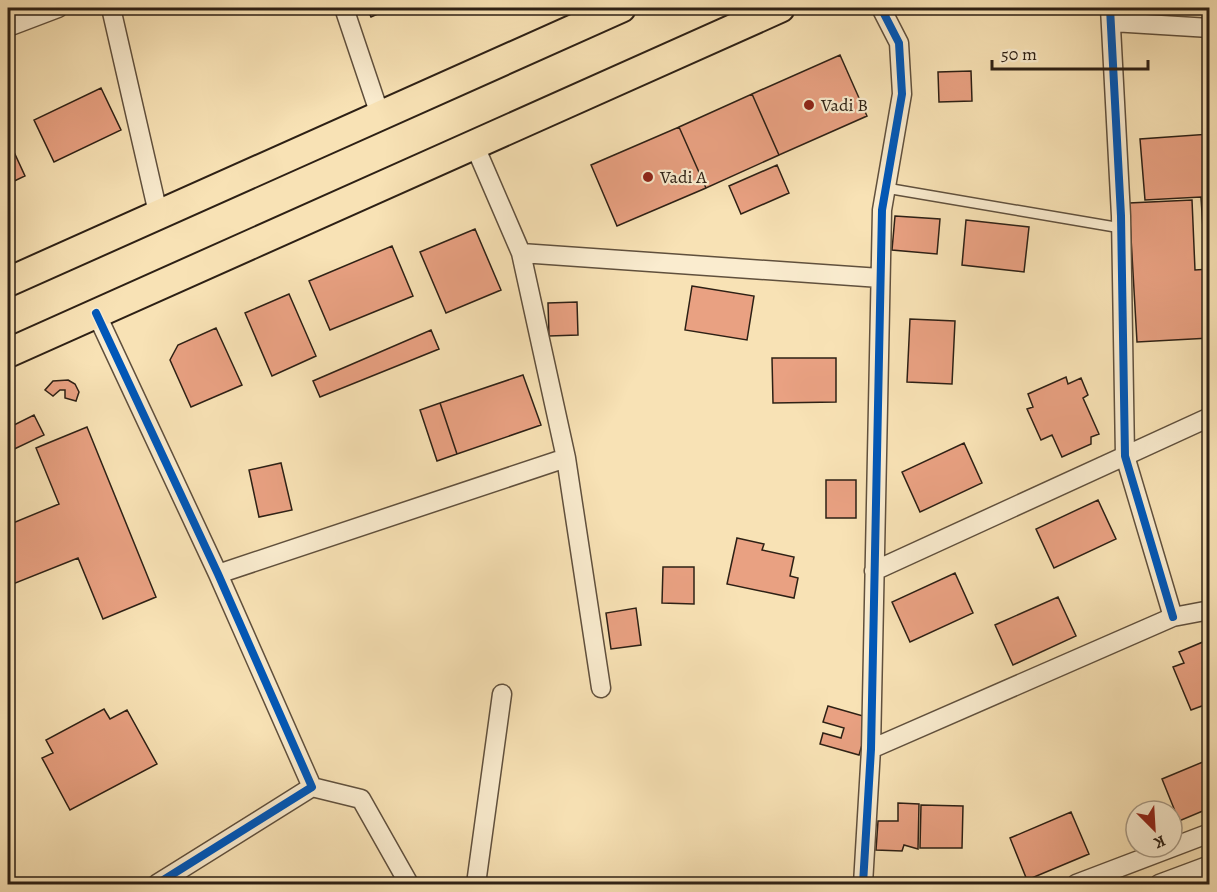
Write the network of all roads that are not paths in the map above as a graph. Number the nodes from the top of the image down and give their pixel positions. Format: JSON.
{"nodes":[{"id":1,"x":58,"y":8,"type":"edge"},
{"id":2,"x":111,"y":8,"type":"edge"},
{"id":3,"x":344,"y":8,"type":"edge"},
{"id":4,"x":621,"y":8,"type":"edge"},
{"id":5,"x":780,"y":8,"type":"edge"},
{"id":6,"x":881,"y":8,"type":"edge"},
{"id":7,"x":590,"y":14,"type":"edge"},
{"id":8,"x":1111,"y":15,"type":"edge"},
{"id":9,"x":8,"y":27,"type":"edge"},
{"id":10,"x":1209,"y":28,"type":"edge"},
{"id":11,"x":380,"y":115,"type":"junction"},
{"id":12,"x":474,"y":144,"type":"junction"},
{"id":13,"x":886,"y":188,"type":"junction"},
{"id":14,"x":158,"y":213,"type":"junction"},
{"id":15,"x":1121,"y":228,"type":"junction"},
{"id":16,"x":521,"y":253,"type":"junction"},
{"id":17,"x":880,"y":278,"type":"junction"},
{"id":18,"x":8,"y":282,"type":"edge"},
{"id":19,"x":96,"y":313,"type":"junction"},
{"id":20,"x":8,"y":353,"type":"edge"},
{"id":21,"x":1209,"y":417,"type":"edge"},
{"id":22,"x":1125,"y":456,"type":"junction"},
{"id":23,"x":566,"y":458,"type":"junction"},
{"id":24,"x":874,"y":571,"type":"junction"},
{"id":25,"x":218,"y":574,"type":"junction"},
{"id":26,"x":1209,"y":610,"type":"edge"},
{"id":27,"x":1173,"y":616,"type":"junction"},
{"id":28,"x":601,"y":688,"type":"dead end"},
{"id":29,"x":502,"y":694,"type":"dead end"},
{"id":30,"x":871,"y":749,"type":"junction"},
{"id":31,"x":312,"y":787,"type":"junction"},
{"id":32,"x":1209,"y":833,"type":"edge"},
{"id":33,"x":1209,"y":865,"type":"edge"},
{"id":34,"x":157,"y":885,"type":"edge"},
{"id":35,"x":409,"y":885,"type":"edge"},
{"id":36,"x":476,"y":885,"type":"edge"},
{"id":37,"x":863,"y":885,"type":"edge"},
{"id":38,"x":1076,"y":885,"type":"edge"},
{"id":39,"x":1159,"y":885,"type":"edge"}],
"edges":[{"from":1,"to":9,"type":"street"},
{"from":2,"to":14,"type":"street"},
{"from":3,"to":11,"type":"street"},
{"from":4,"to":7,"type":"main road"},
{"from":5,"to":12,"type":"main road"},
{"from":6,"to":13,"type":"street"},
{"from":7,"to":11,"type":"main road"},
{"from":8,"to":10,"type":"street"},
{"from":8,"to":15,"type":"street"},
{"from":11,"to":14,"type":"main road"},
{"from":12,"to":16,"type":"street"},
{"from":12,"to":19,"type":"main road"},
{"from":13,"to":15,"type":"lane"},
{"from":13,"to":17,"type":"street"},
{"from":14,"to":18,"type":"main road"},
{"from":15,"to":22,"type":"street"},
{"from":16,"to":17,"type":"street"},
{"from":16,"to":23,"type":"street"},
{"from":17,"to":24,"type":"street"},
{"from":19,"to":20,"type":"main road"},
{"from":19,"to":25,"type":"street"},
{"from":21,"to":22,"type":"street"},
{"from":22,"to":24,"type":"street"},
{"from":22,"to":27,"type":"street"},
{"from":23,"to":25,"type":"street"},
{"from":23,"to":28,"type":"street"},
{"from":24,"to":30,"type":"street"},
{"from":25,"to":31,"type":"street"},
{"from":26,"to":27,"type":"street"},
{"from":27,"to":30,"type":"street"},
{"from":29,"to":36,"type":"street"},
{"from":30,"to":37,"type":"street"},
{"from":31,"to":34,"type":"street"},
{"from":31,"to":35,"type":"street"},
{"from":32,"to":38,"type":"street"},
{"from":33,"to":39,"type":"street"}]}
